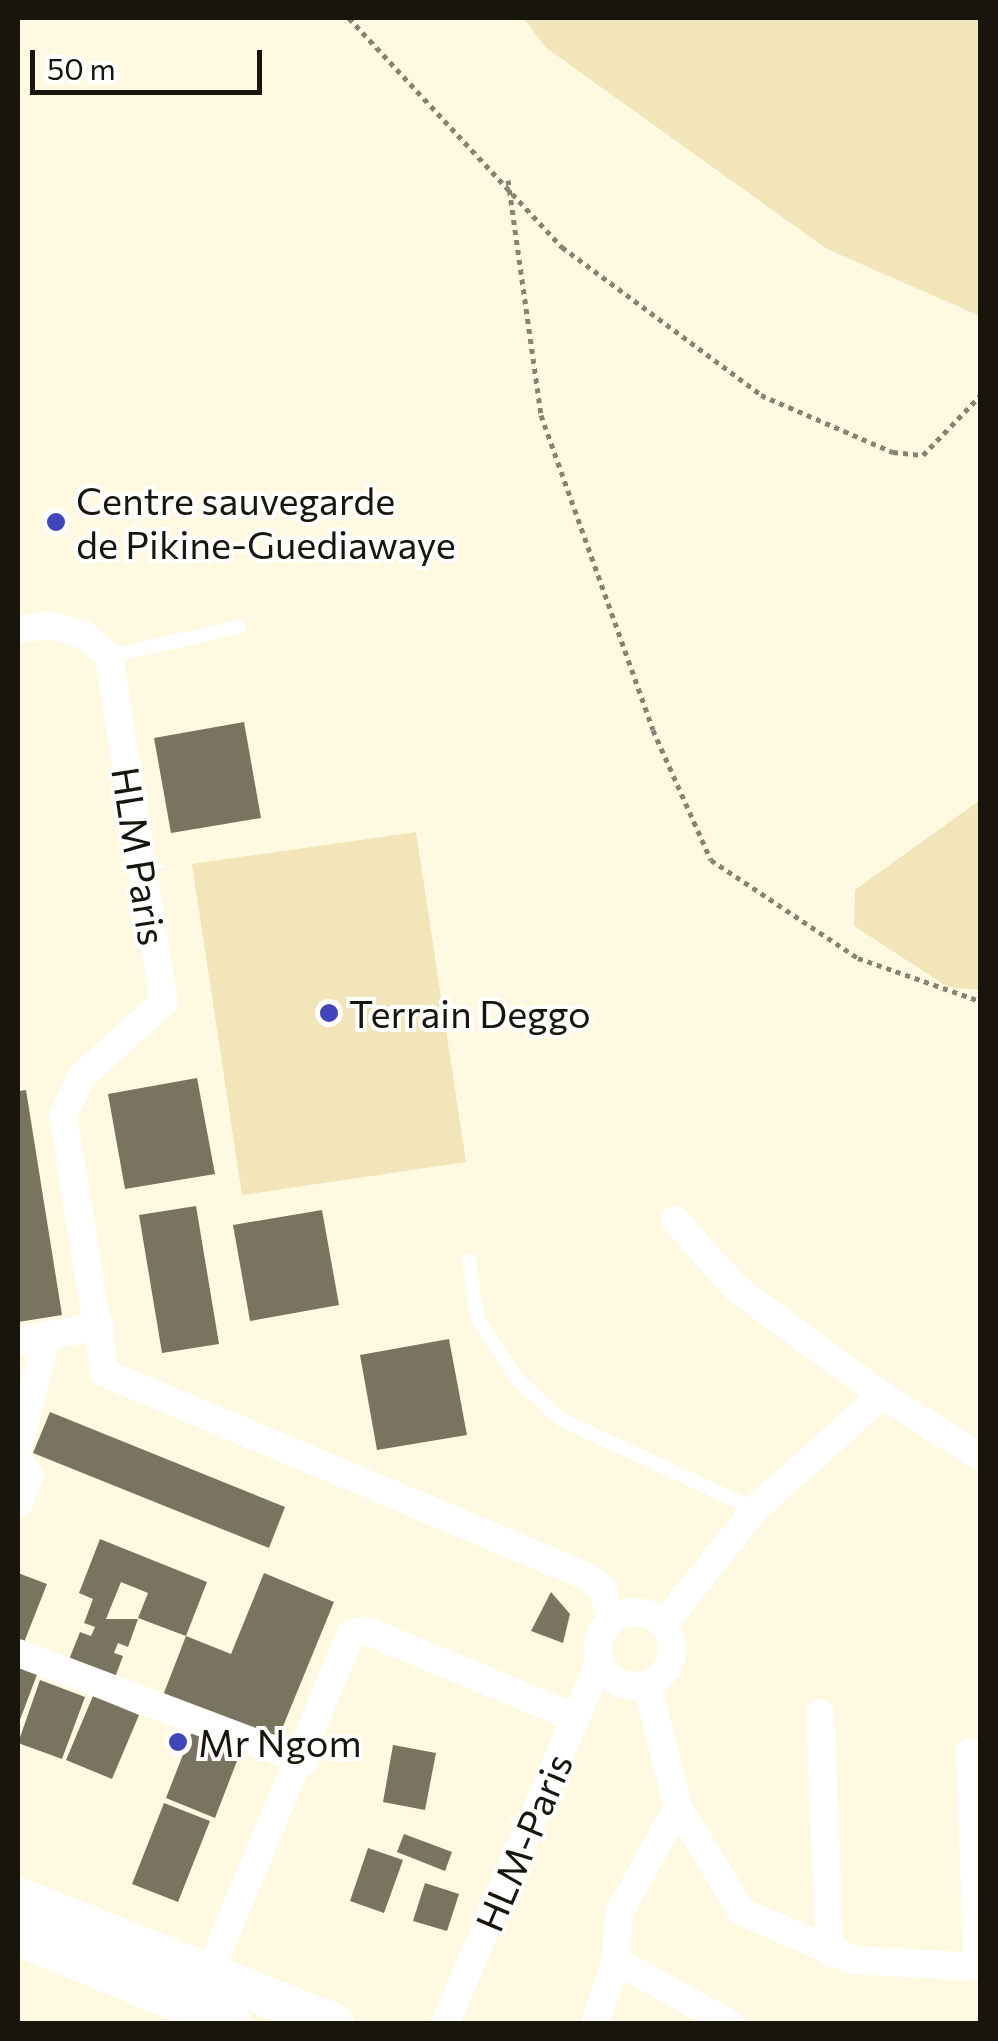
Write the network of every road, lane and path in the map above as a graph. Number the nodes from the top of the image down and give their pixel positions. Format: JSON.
{"nodes":[{"id":1,"x":348,"y":18,"type":"edge"},
{"id":2,"x":508,"y":180,"type":"junction"},
{"id":3,"x":980,"y":396,"type":"edge"},
{"id":4,"x":239,"y":627,"type":"dead end"},
{"id":5,"x":18,"y":630,"type":"edge"},
{"id":6,"x":110,"y":656,"type":"junction"},
{"id":7,"x":980,"y":1001,"type":"edge"},
{"id":8,"x":676,"y":1220,"type":"dead end"},
{"id":9,"x":469,"y":1260,"type":"dead end"},
{"id":10,"x":101,"y":1326,"type":"junction"},
{"id":11,"x":46,"y":1335,"type":"junction"},
{"id":12,"x":18,"y":1341,"type":"edge"},
{"id":13,"x":882,"y":1395,"type":"junction"},
{"id":14,"x":18,"y":1448,"type":"edge"},
{"id":15,"x":18,"y":1458,"type":"edge"},
{"id":16,"x":980,"y":1458,"type":"edge"},
{"id":17,"x":18,"y":1505,"type":"edge"},
{"id":18,"x":755,"y":1509,"type":"junction"},
{"id":19,"x":611,"y":1620,"type":"junction"},
{"id":20,"x":664,"y":1625,"type":"junction"},
{"id":21,"x":18,"y":1653,"type":"edge"},
{"id":22,"x":600,"y":1660,"type":"junction"},
{"id":23,"x":647,"y":1684,"type":"junction"},
{"id":24,"x":820,"y":1713,"type":"dead end"},
{"id":25,"x":576,"y":1718,"type":"junction"},
{"id":26,"x":970,"y":1752,"type":"dead end"},
{"id":27,"x":304,"y":1761,"type":"junction"},
{"id":28,"x":678,"y":1807,"type":"junction"},
{"id":29,"x":18,"y":1896,"type":"edge"},
{"id":30,"x":18,"y":1936,"type":"edge"},
{"id":31,"x":830,"y":1953,"type":"junction"},
{"id":32,"x":616,"y":1961,"type":"junction"},
{"id":33,"x":979,"y":1967,"type":"edge"},
{"id":34,"x":210,"y":1971,"type":"junction"},
{"id":35,"x":729,"y":2023,"type":"edge"},
{"id":36,"x":233,"y":2024,"type":"edge"},
{"id":37,"x":335,"y":2024,"type":"edge"},
{"id":38,"x":445,"y":2024,"type":"edge"},
{"id":39,"x":595,"y":2024,"type":"edge"}],
"edges":[{"from":1,"to":2,"type":"path"},
{"from":2,"to":3,"type":"path"},
{"from":2,"to":7,"type":"path"},
{"from":4,"to":6,"type":"lane"},
{"from":5,"to":6,"type":"street"},
{"from":6,"to":10,"type":"street","name":"HLM Paris"},
{"from":8,"to":13,"type":"street"},
{"from":9,"to":18,"type":"lane"},
{"from":10,"to":11,"type":"street"},
{"from":10,"to":19,"type":"street"},
{"from":11,"to":12,"type":"street"},
{"from":11,"to":14,"type":"street"},
{"from":13,"to":16,"type":"street"},
{"from":13,"to":18,"type":"street"},
{"from":15,"to":17,"type":"street"},
{"from":18,"to":20,"type":"street"},
{"from":19,"to":20,"type":"street"},
{"from":19,"to":22,"type":"street"},
{"from":20,"to":23,"type":"street"},
{"from":21,"to":27,"type":"street"},
{"from":22,"to":23,"type":"street"},
{"from":22,"to":25,"type":"street","name":"HLM-Paris"},
{"from":23,"to":28,"type":"street"},
{"from":24,"to":31,"type":"street"},
{"from":25,"to":27,"type":"street"},
{"from":25,"to":38,"type":"street","name":"HLM-Paris"},
{"from":26,"to":33,"type":"street"},
{"from":27,"to":34,"type":"street"},
{"from":28,"to":31,"type":"street"},
{"from":28,"to":32,"type":"street"},
{"from":29,"to":34,"type":"main road"},
{"from":30,"to":36,"type":"main road"},
{"from":31,"to":33,"type":"street"},
{"from":32,"to":35,"type":"street"},
{"from":32,"to":39,"type":"street"},
{"from":34,"to":37,"type":"main road"}]}
